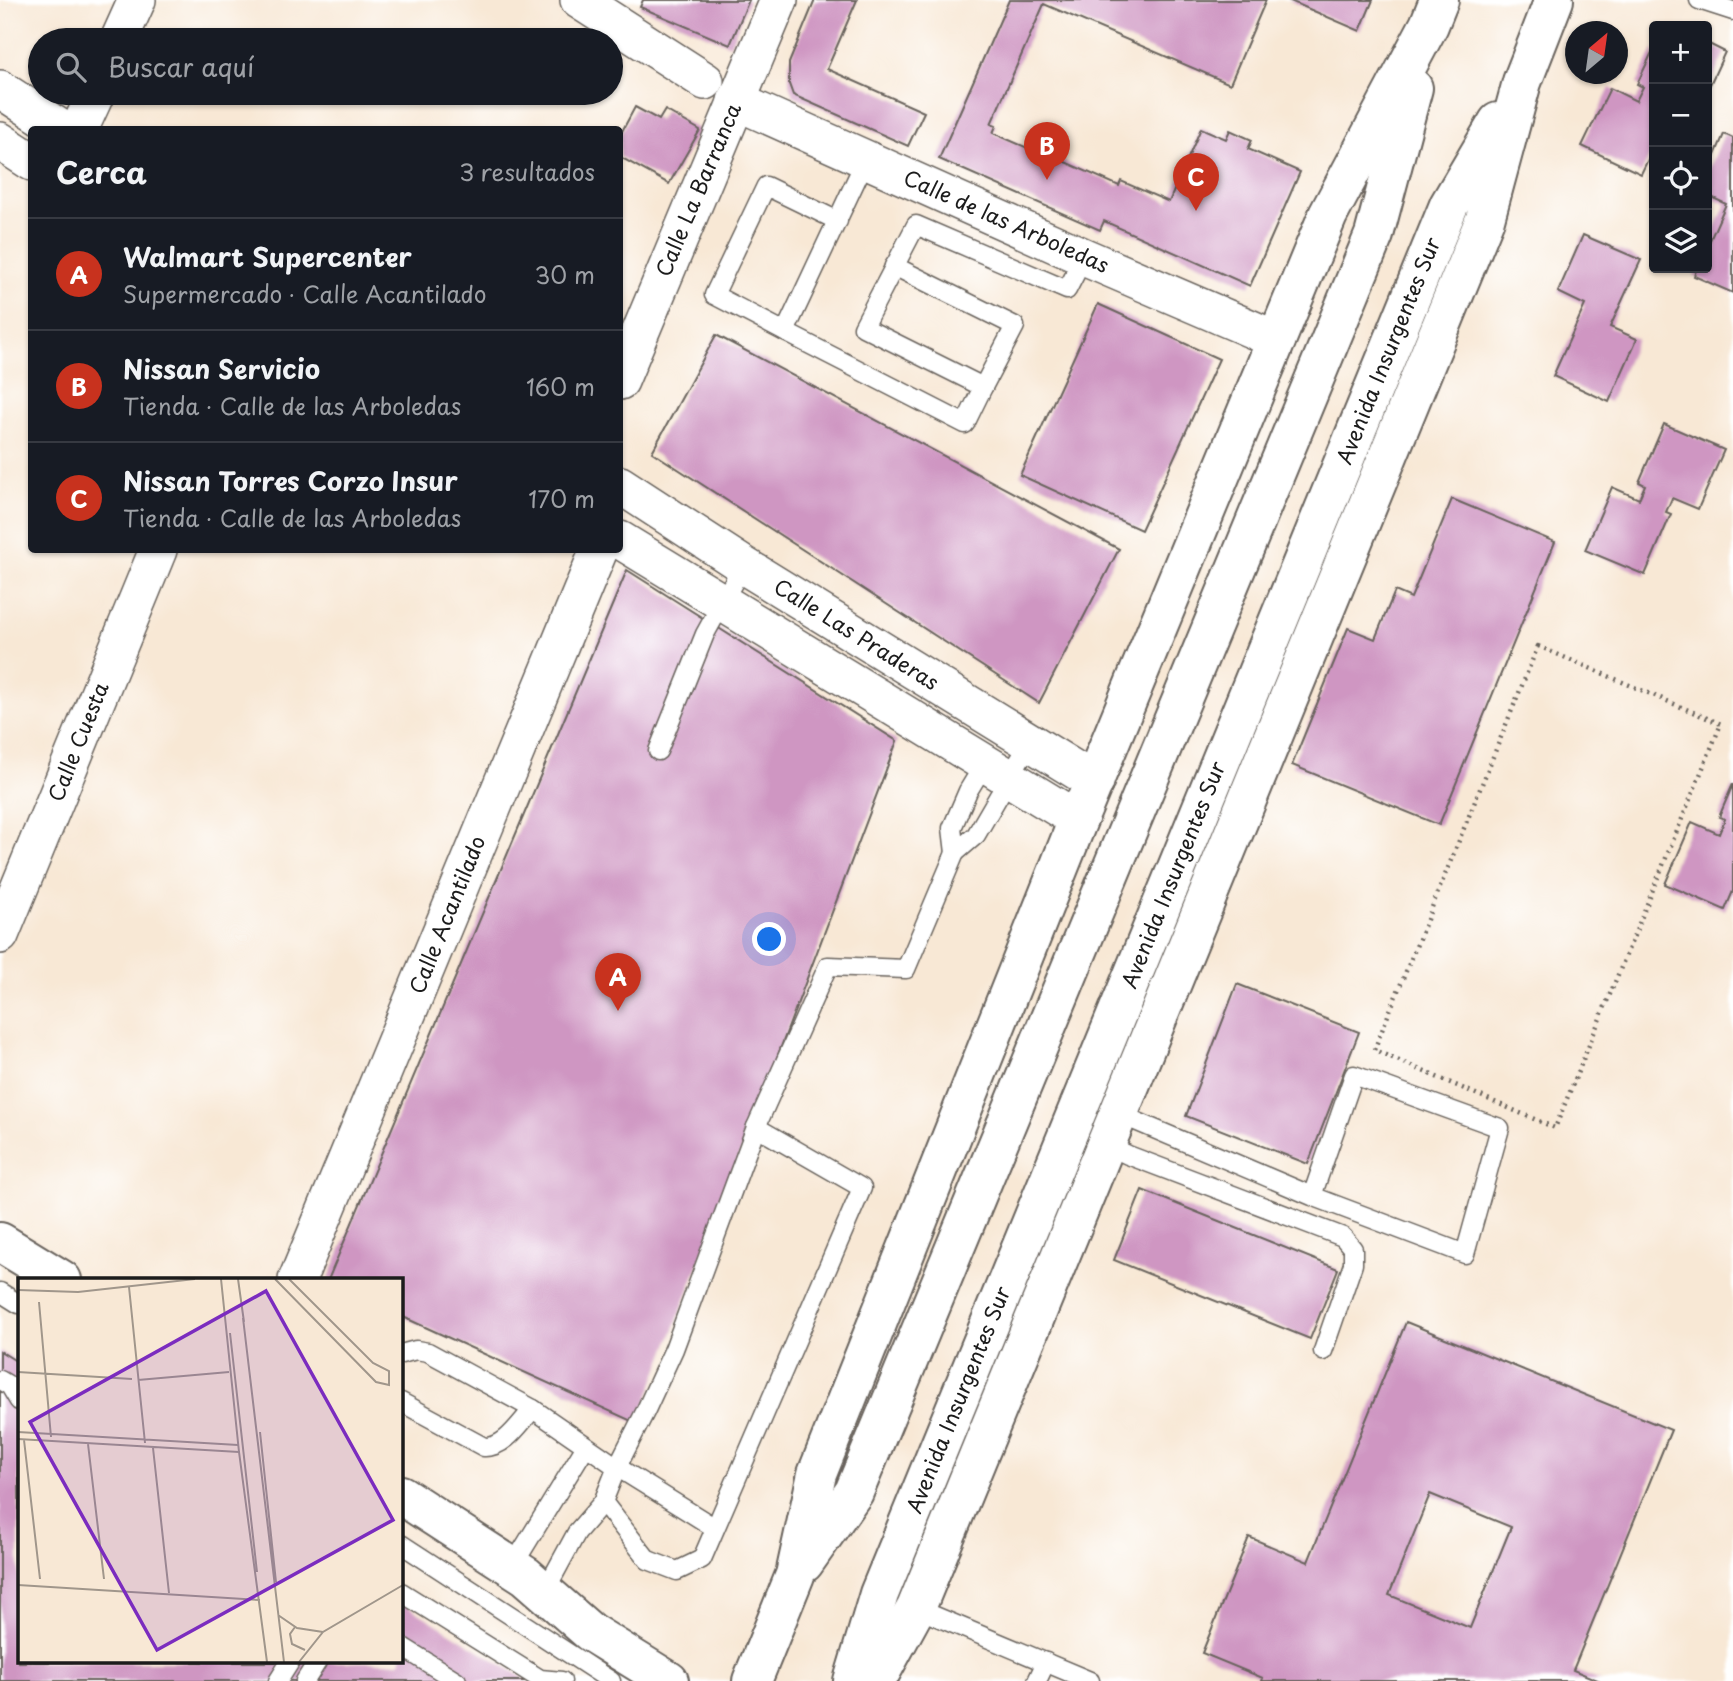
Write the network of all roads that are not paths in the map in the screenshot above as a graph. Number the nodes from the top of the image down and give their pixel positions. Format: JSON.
{"nodes":[{"id":1,"x":137,"y":0,"type":"edge"},
{"id":2,"x":579,"y":0,"type":"edge"},
{"id":3,"x":779,"y":0,"type":"edge"},
{"id":4,"x":1555,"y":0,"type":"edge"},
{"id":5,"x":1699,"y":0,"type":"edge"},
{"id":6,"x":1733,"y":11,"type":"edge"},
{"id":7,"x":1434,"y":13,"type":"edge"},
{"id":8,"x":124,"y":28,"type":"edge"},
{"id":9,"x":705,"y":80,"type":"dead end"},
{"id":10,"x":1522,"y":82,"type":"junction"},
{"id":11,"x":0,"y":89,"type":"edge"},
{"id":12,"x":736,"y":101,"type":"junction"},
{"id":13,"x":90,"y":105,"type":"edge"},
{"id":14,"x":57,"y":126,"type":"edge"},
{"id":15,"x":81,"y":126,"type":"edge"},
{"id":16,"x":0,"y":141,"type":"edge"},
{"id":17,"x":28,"y":159,"type":"edge"},
{"id":18,"x":866,"y":159,"type":"junction"},
{"id":19,"x":838,"y":221,"type":"junction"},
{"id":20,"x":1084,"y":257,"type":"junction"},
{"id":21,"x":894,"y":266,"type":"junction"},
{"id":22,"x":785,"y":332,"type":"junction"},
{"id":23,"x":1277,"y":340,"type":"junction"},
{"id":24,"x":623,"y":374,"type":"edge"},
{"id":25,"x":984,"y":387,"type":"junction"},
{"id":26,"x":623,"y":487,"type":"edge"},
{"id":27,"x":623,"y":542,"type":"edge"},
{"id":28,"x":157,"y":553,"type":"edge"},
{"id":29,"x":597,"y":553,"type":"edge"},
{"id":30,"x":743,"y":565,"type":"junction"},
{"id":31,"x":722,"y":602,"type":"junction"},
{"id":32,"x":935,"y":708,"type":"junction"},
{"id":33,"x":1030,"y":742,"type":"junction"},
{"id":34,"x":658,"y":751,"type":"dead end"},
{"id":35,"x":997,"y":770,"type":"junction"},
{"id":36,"x":1095,"y":782,"type":"junction"},
{"id":37,"x":1078,"y":820,"type":"junction"},
{"id":38,"x":955,"y":853,"type":"junction"},
{"id":39,"x":0,"y":935,"type":"edge"},
{"id":40,"x":756,"y":1127,"type":"junction"},
{"id":41,"x":1113,"y":1129,"type":"junction"},
{"id":42,"x":1312,"y":1196,"type":"junction"},
{"id":43,"x":0,"y":1242,"type":"edge"},
{"id":44,"x":59,"y":1278,"type":"edge"},
{"id":45,"x":299,"y":1278,"type":"edge"},
{"id":46,"x":0,"y":1292,"type":"edge"},
{"id":47,"x":18,"y":1303,"type":"edge"},
{"id":48,"x":1323,"y":1351,"type":"dead end"},
{"id":49,"x":402,"y":1354,"type":"edge"},
{"id":50,"x":0,"y":1380,"type":"edge"},
{"id":51,"x":18,"y":1399,"type":"edge"},
{"id":52,"x":402,"y":1403,"type":"edge"},
{"id":53,"x":533,"y":1409,"type":"junction"},
{"id":54,"x":586,"y":1446,"type":"junction"},
{"id":55,"x":617,"y":1467,"type":"junction"},
{"id":56,"x":402,"y":1496,"type":"edge"},
{"id":57,"x":603,"y":1502,"type":"junction"},
{"id":58,"x":715,"y":1528,"type":"junction"},
{"id":59,"x":402,"y":1545,"type":"edge"},
{"id":60,"x":512,"y":1567,"type":"junction"},
{"id":61,"x":795,"y":1575,"type":"junction"},
{"id":62,"x":545,"y":1591,"type":"junction"},
{"id":63,"x":402,"y":1593,"type":"edge"},
{"id":64,"x":916,"y":1608,"type":"junction"},
{"id":65,"x":402,"y":1647,"type":"edge"},
{"id":66,"x":1046,"y":1662,"type":"junction"},
{"id":67,"x":289,"y":1664,"type":"edge"},
{"id":68,"x":316,"y":1664,"type":"edge"},
{"id":69,"x":278,"y":1681,"type":"edge"},
{"id":70,"x":305,"y":1681,"type":"edge"},
{"id":71,"x":457,"y":1681,"type":"edge"},
{"id":72,"x":562,"y":1681,"type":"edge"},
{"id":73,"x":611,"y":1681,"type":"edge"},
{"id":74,"x":669,"y":1681,"type":"edge"},
{"id":75,"x":752,"y":1681,"type":"edge"},
{"id":76,"x":853,"y":1681,"type":"edge"},
{"id":77,"x":876,"y":1681,"type":"edge"},
{"id":78,"x":1037,"y":1681,"type":"edge"},
{"id":79,"x":1090,"y":1681,"type":"edge"}],
"edges":[{"from":1,"to":8,"type":"street"},
{"from":2,"to":9,"type":"street"},
{"from":3,"to":12,"type":"street","name":"Calle La Barranca"},
{"from":4,"to":10,"type":"main road","name":"Avenida Insurgentes Sur"},
{"from":5,"to":6,"type":"lane"},
{"from":7,"to":23,"type":"main road"},
{"from":7,"to":61,"type":"main road"},
{"from":10,"to":41,"type":"main road","name":"Avenida Insurgentes Sur"},
{"from":10,"to":76,"type":"main road","name":"Avenida Insurgentes Sur"},
{"from":11,"to":14,"type":"street"},
{"from":12,"to":18,"type":"street","name":"Calle de las Arboledas"},
{"from":12,"to":24,"type":"street","name":"Calle La Barranca"},
{"from":13,"to":15,"type":"street"},
{"from":16,"to":17,"type":"street"},
{"from":18,"to":19,"type":"lane"},
{"from":18,"to":20,"type":"street","name":"Calle de las Arboledas"},
{"from":19,"to":22,"type":"lane"},
{"from":19,"to":22,"type":"lane"},
{"from":20,"to":21,"type":"lane"},
{"from":20,"to":23,"type":"street","name":"Calle de las Arboledas"},
{"from":21,"to":25,"type":"lane"},
{"from":21,"to":25,"type":"lane"},
{"from":22,"to":25,"type":"lane"},
{"from":23,"to":36,"type":"main road"},
{"from":26,"to":30,"type":"street","name":"Calle Las Praderas"},
{"from":27,"to":31,"type":"street","name":"Calle Las Praderas"},
{"from":28,"to":39,"type":"street","name":"Calle Cuesta"},
{"from":29,"to":45,"type":"street","name":"Calle Acantilado"},
{"from":30,"to":31,"type":"lane"},
{"from":30,"to":32,"type":"street","name":"Calle Las Praderas"},
{"from":31,"to":32,"type":"street","name":"Calle Las Praderas"},
{"from":31,"to":34,"type":"lane"},
{"from":32,"to":33,"type":"street","name":"Calle Las Praderas"},
{"from":32,"to":35,"type":"street","name":"Calle Las Praderas"},
{"from":33,"to":35,"type":"lane"},
{"from":33,"to":36,"type":"street","name":"Calle Las Praderas"},
{"from":35,"to":37,"type":"street","name":"Calle Las Praderas"},
{"from":35,"to":38,"type":"lane"},
{"from":35,"to":38,"type":"lane"},
{"from":36,"to":37,"type":"main road"},
{"from":37,"to":61,"type":"main road"},
{"from":38,"to":40,"type":"lane"},
{"from":40,"to":55,"type":"lane"},
{"from":40,"to":58,"type":"lane"},
{"from":41,"to":42,"type":"lane"},
{"from":41,"to":48,"type":"lane"},
{"from":41,"to":64,"type":"main road","name":"Avenida Insurgentes Sur"},
{"from":42,"to":42,"type":"lane"},
{"from":43,"to":44,"type":"main road"},
{"from":46,"to":47,"type":"lane"},
{"from":49,"to":53,"type":"lane"},
{"from":50,"to":51,"type":"lane"},
{"from":52,"to":53,"type":"lane"},
{"from":53,"to":54,"type":"lane"},
{"from":54,"to":55,"type":"lane"},
{"from":54,"to":60,"type":"lane"},
{"from":55,"to":57,"type":"lane"},
{"from":55,"to":58,"type":"lane"},
{"from":56,"to":60,"type":"main road"},
{"from":57,"to":58,"type":"lane"},
{"from":57,"to":62,"type":"lane"},
{"from":59,"to":73,"type":"lane"},
{"from":60,"to":62,"type":"main road"},
{"from":61,"to":75,"type":"main road"},
{"from":62,"to":74,"type":"main road"},
{"from":63,"to":72,"type":"lane"},
{"from":64,"to":66,"type":"lane"},
{"from":64,"to":77,"type":"main road","name":"Avenida Insurgentes Sur"},
{"from":65,"to":71,"type":"lane"},
{"from":66,"to":78,"type":"lane"},
{"from":66,"to":79,"type":"lane"},
{"from":67,"to":69,"type":"lane"},
{"from":68,"to":70,"type":"lane"}]}
